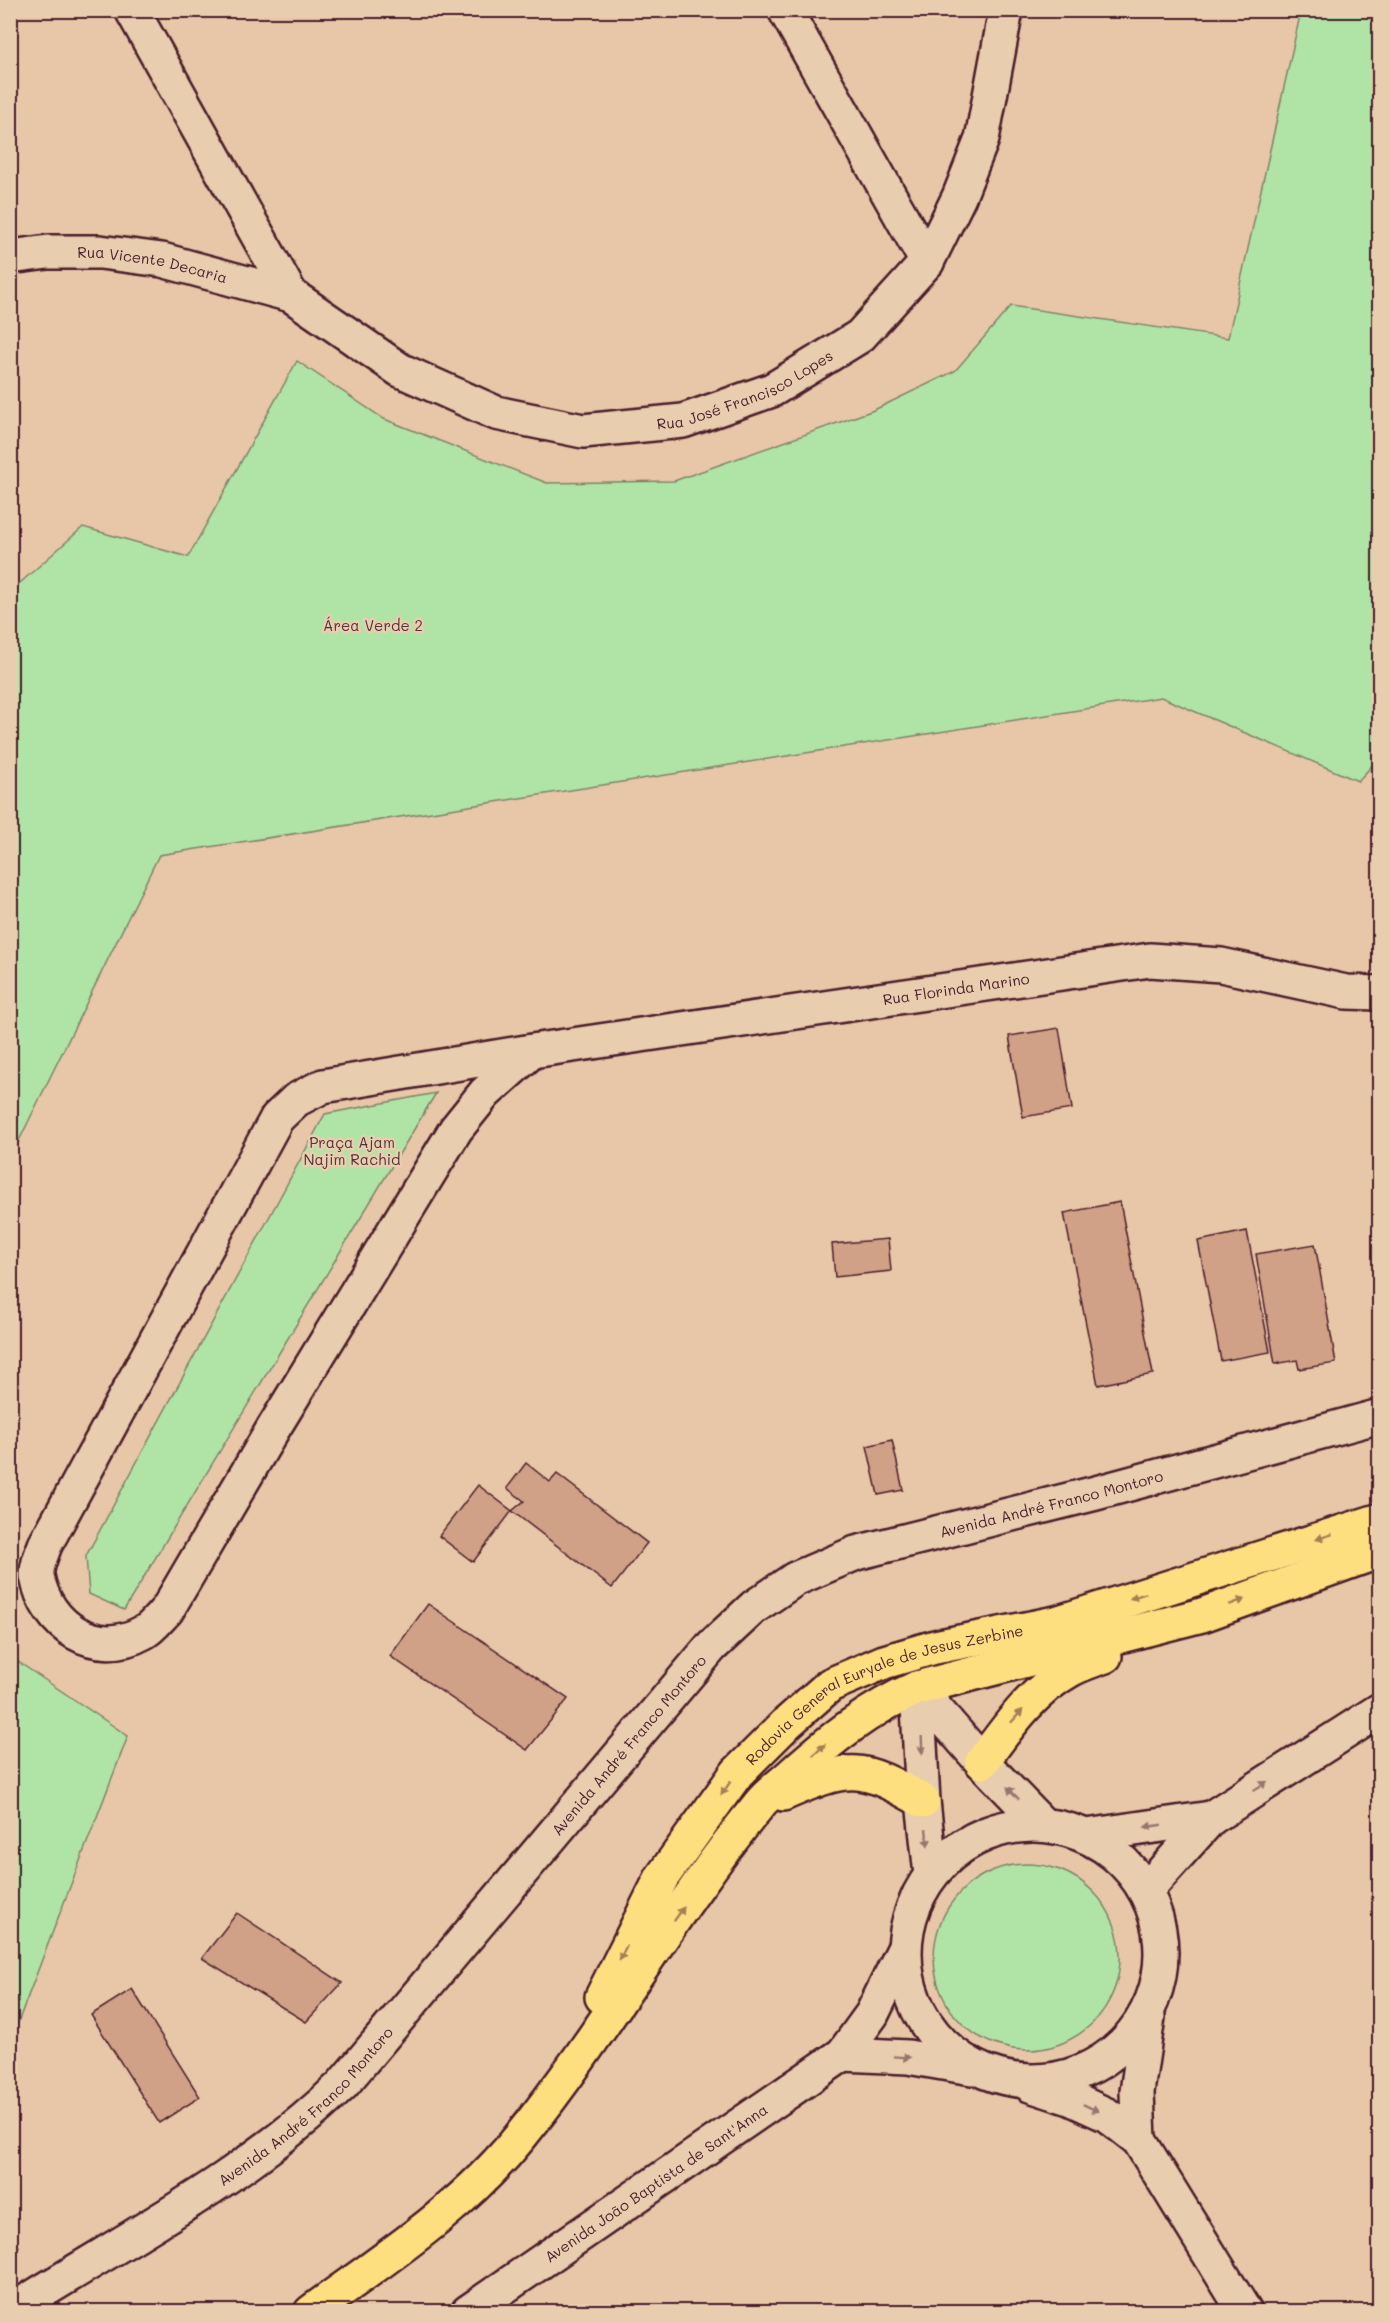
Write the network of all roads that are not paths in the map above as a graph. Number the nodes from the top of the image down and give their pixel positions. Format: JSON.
{"nodes":[{"id":1,"x":132,"y":10,"type":"edge"},
{"id":2,"x":785,"y":10,"type":"edge"},
{"id":3,"x":1006,"y":10,"type":"edge"},
{"id":4,"x":10,"y":257,"type":"edge"},
{"id":5,"x":927,"y":262,"type":"junction"},
{"id":6,"x":291,"y":295,"type":"junction"},
{"id":7,"x":1380,"y":993,"type":"edge"},
{"id":8,"x":532,"y":1051,"type":"junction"},
{"id":9,"x":1380,"y":1416,"type":"edge"},
{"id":10,"x":1380,"y":1520,"type":"edge"},
{"id":11,"x":1380,"y":1551,"type":"edge"},
{"id":12,"x":1202,"y":1615,"type":"junction"},
{"id":13,"x":1056,"y":1623,"type":"junction"},
{"id":14,"x":830,"y":1685,"type":"junction"},
{"id":15,"x":917,"y":1688,"type":"junction"},
{"id":16,"x":1380,"y":1710,"type":"edge"},
{"id":17,"x":982,"y":1762,"type":"junction"},
{"id":18,"x":923,"y":1801,"type":"junction"},
{"id":19,"x":759,"y":1804,"type":"junction"},
{"id":20,"x":1211,"y":1818,"type":"junction"},
{"id":21,"x":1043,"y":1825,"type":"junction"},
{"id":22,"x":1086,"y":1836,"type":"junction"},
{"id":23,"x":931,"y":1875,"type":"junction"},
{"id":24,"x":1146,"y":1890,"type":"junction"},
{"id":25,"x":904,"y":1947,"type":"junction"},
{"id":26,"x":1150,"y":2009,"type":"junction"},
{"id":27,"x":843,"y":2054,"type":"junction"},
{"id":28,"x":980,"y":2069,"type":"junction"},
{"id":29,"x":1017,"y":2080,"type":"junction"},
{"id":30,"x":562,"y":2082,"type":"junction"},
{"id":31,"x":1139,"y":2140,"type":"junction"},
{"id":32,"x":16,"y":2312,"type":"edge"},
{"id":33,"x":311,"y":2312,"type":"edge"},
{"id":34,"x":468,"y":2312,"type":"edge"},
{"id":35,"x":1245,"y":2312,"type":"edge"}],
"edges":[{"from":1,"to":6,"type":"street"},
{"from":2,"to":5,"type":"street"},
{"from":3,"to":5,"type":"street","name":"Rua José Francisco Lopes"},
{"from":4,"to":6,"type":"street","name":"Rua Vicente Decaria"},
{"from":5,"to":6,"type":"street","name":"Rua José Francisco Lopes"},
{"from":7,"to":8,"type":"street","name":"Rua Florinda Marino"},
{"from":8,"to":8,"type":"street"},
{"from":9,"to":32,"type":"street","name":"Avenida André Franco Montoro"},
{"from":10,"to":13,"type":"main road","name":"Rodovia General Euryale de Jesus Zerbine","one_way":true},
{"from":12,"to":11,"type":"main road","name":"Rodovia General Euryale de Jesus Zerbine","one_way":true},
{"from":12,"to":15,"type":"main road","name":"Rodovia General Euryale de Jesus Zerbine"},
{"from":17,"to":12,"type":"main road","one_way":true},
{"from":13,"to":14,"type":"main road","name":"Rodovia General Euryale de Jesus Zerbine"},
{"from":13,"to":15,"type":"main road"},
{"from":14,"to":15,"type":"main road"},
{"from":14,"to":30,"type":"main road","name":"Rodovia General Euryale de Jesus Zerbine","one_way":true},
{"from":15,"to":17,"type":"street"},
{"from":15,"to":18,"type":"street","one_way":true},
{"from":19,"to":15,"type":"main road","name":"Rodovia General Euryale de Jesus Zerbine","one_way":true},
{"from":20,"to":16,"type":"street","one_way":true},
{"from":21,"to":17,"type":"street","one_way":true},
{"from":18,"to":19,"type":"main road"},
{"from":18,"to":23,"type":"street","one_way":true},
{"from":30,"to":19,"type":"main road","name":"Rodovia General Euryale de Jesus Zerbine","one_way":true},
{"from":20,"to":22,"type":"street","one_way":true},
{"from":20,"to":24,"type":"street"},
{"from":21,"to":22,"type":"street"},
{"from":21,"to":23,"type":"street"},
{"from":22,"to":24,"type":"street"},
{"from":23,"to":25,"type":"street"},
{"from":24,"to":26,"type":"street"},
{"from":25,"to":27,"type":"street","name":"Avenida João Baptista de Sant'Anna"},
{"from":25,"to":28,"type":"street"},
{"from":26,"to":29,"type":"street"},
{"from":26,"to":31,"type":"street"},
{"from":27,"to":28,"type":"street","one_way":true},
{"from":27,"to":34,"type":"street","name":"Avenida João Baptista de Sant'Anna"},
{"from":28,"to":29,"type":"street"},
{"from":29,"to":31,"type":"street","one_way":true},
{"from":30,"to":33,"type":"main road","name":"Rodovia General Euryale de Jesus Zerbine"},
{"from":31,"to":35,"type":"street"}]}
